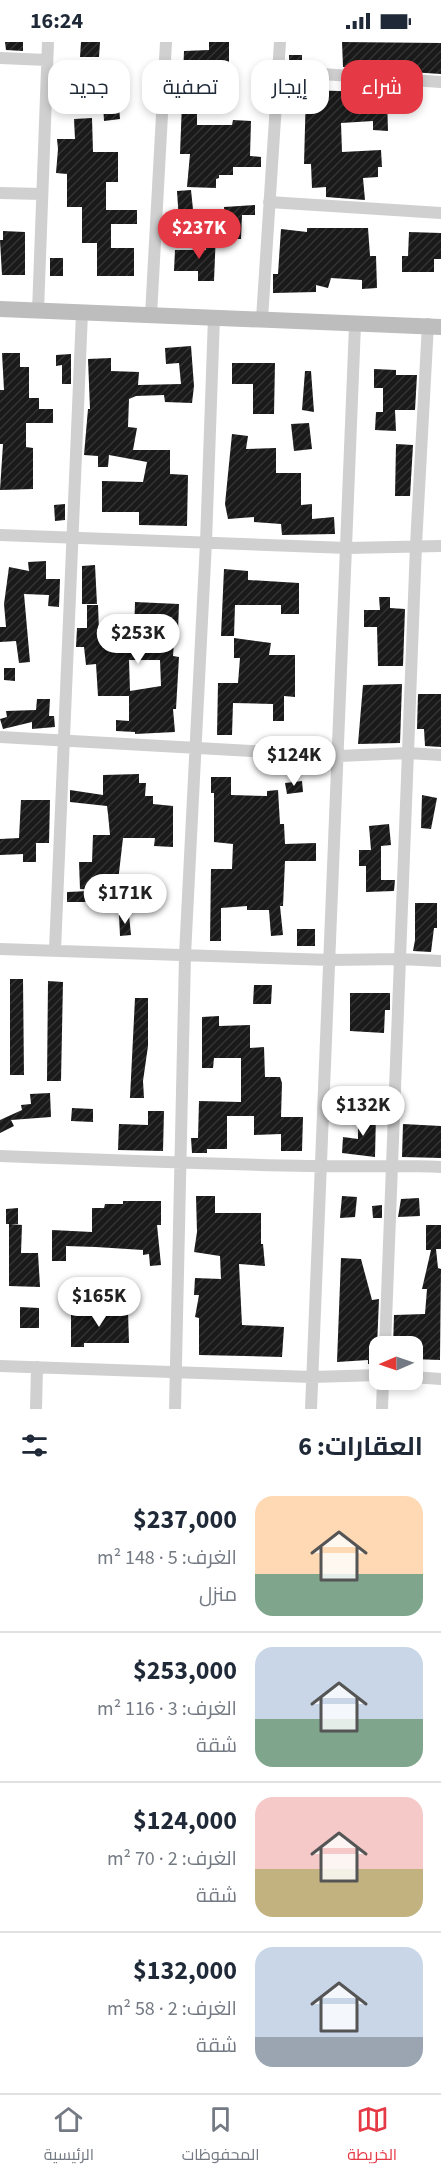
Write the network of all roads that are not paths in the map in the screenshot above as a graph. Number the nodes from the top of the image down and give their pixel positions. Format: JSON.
{"nodes":[{"id":1,"x":48,"y":42,"type":"edge"},
{"id":2,"x":166,"y":42,"type":"edge"},
{"id":3,"x":280,"y":42,"type":"edge"},
{"id":4,"x":0,"y":58,"type":"edge"},
{"id":5,"x":47,"y":60,"type":"junction"},
{"id":6,"x":279,"y":60,"type":"edge"},
{"id":7,"x":329,"y":74,"type":"edge"},
{"id":8,"x":441,"y":82,"type":"edge"},
{"id":9,"x":275,"y":114,"type":"edge"},
{"id":10,"x":0,"y":193,"type":"edge"},
{"id":11,"x":42,"y":194,"type":"junction"},
{"id":12,"x":269,"y":202,"type":"junction"},
{"id":13,"x":441,"y":213,"type":"edge"},
{"id":14,"x":0,"y":309,"type":"edge"},
{"id":15,"x":38,"y":311,"type":"junction"},
{"id":16,"x":82,"y":313,"type":"junction"},
{"id":17,"x":151,"y":315,"type":"junction"},
{"id":18,"x":214,"y":317,"type":"junction"},
{"id":19,"x":262,"y":319,"type":"junction"},
{"id":20,"x":355,"y":325,"type":"junction"},
{"id":21,"x":435,"y":326,"type":"edge"},
{"id":22,"x":0,"y":535,"type":"edge"},
{"id":23,"x":72,"y":537,"type":"junction"},
{"id":24,"x":207,"y":542,"type":"junction"},
{"id":25,"x":416,"y":545,"type":"junction"},
{"id":26,"x":441,"y":546,"type":"edge"},
{"id":27,"x":347,"y":548,"type":"junction"},
{"id":28,"x":0,"y":737,"type":"edge"},
{"id":29,"x":63,"y":739,"type":"junction"},
{"id":30,"x":196,"y":747,"type":"junction"},
{"id":31,"x":408,"y":753,"type":"junction"},
{"id":32,"x":441,"y":755,"type":"edge"},
{"id":33,"x":339,"y":756,"type":"junction"},
{"id":34,"x":0,"y":948,"type":"edge"},
{"id":35,"x":55,"y":950,"type":"junction"},
{"id":36,"x":185,"y":955,"type":"junction"},
{"id":37,"x":400,"y":958,"type":"junction"},
{"id":38,"x":330,"y":960,"type":"junction"},
{"id":39,"x":441,"y":961,"type":"edge"},
{"id":40,"x":0,"y":1156,"type":"edge"},
{"id":41,"x":179,"y":1163,"type":"junction"},
{"id":42,"x":392,"y":1164,"type":"junction"},
{"id":43,"x":319,"y":1167,"type":"junction"},
{"id":44,"x":441,"y":1167,"type":"edge"},
{"id":45,"x":385,"y":1336,"type":"edge"},
{"id":46,"x":0,"y":1366,"type":"edge"},
{"id":47,"x":38,"y":1367,"type":"junction"},
{"id":48,"x":177,"y":1372,"type":"junction"},
{"id":49,"x":369,"y":1375,"type":"edge"},
{"id":50,"x":312,"y":1377,"type":"junction"},
{"id":51,"x":423,"y":1378,"type":"edge"},
{"id":52,"x":441,"y":1379,"type":"edge"},
{"id":53,"x":383,"y":1390,"type":"edge"},
{"id":54,"x":36,"y":1409,"type":"edge"},
{"id":55,"x":175,"y":1409,"type":"edge"},
{"id":56,"x":311,"y":1409,"type":"edge"},
{"id":57,"x":382,"y":1409,"type":"edge"}],
"edges":[{"from":1,"to":5,"type":"street"},
{"from":2,"to":17,"type":"street"},
{"from":3,"to":6,"type":"street"},
{"from":4,"to":5,"type":"street"},
{"from":5,"to":11,"type":"street"},
{"from":7,"to":8,"type":"street"},
{"from":9,"to":12,"type":"street"},
{"from":10,"to":11,"type":"street"},
{"from":11,"to":15,"type":"street"},
{"from":12,"to":13,"type":"street"},
{"from":12,"to":19,"type":"street"},
{"from":14,"to":15,"type":"street"},
{"from":15,"to":16,"type":"street"},
{"from":16,"to":17,"type":"street"},
{"from":16,"to":23,"type":"street"},
{"from":17,"to":18,"type":"street"},
{"from":18,"to":19,"type":"street"},
{"from":18,"to":24,"type":"street"},
{"from":19,"to":20,"type":"street"},
{"from":20,"to":21,"type":"street"},
{"from":20,"to":27,"type":"street"},
{"from":21,"to":25,"type":"street"},
{"from":22,"to":23,"type":"street"},
{"from":23,"to":24,"type":"street"},
{"from":23,"to":29,"type":"street"},
{"from":24,"to":27,"type":"street"},
{"from":24,"to":30,"type":"street"},
{"from":25,"to":26,"type":"street"},
{"from":25,"to":27,"type":"street"},
{"from":25,"to":31,"type":"street"},
{"from":27,"to":33,"type":"street"},
{"from":28,"to":29,"type":"street"},
{"from":29,"to":30,"type":"street"},
{"from":29,"to":35,"type":"street"},
{"from":30,"to":33,"type":"street"},
{"from":30,"to":36,"type":"street"},
{"from":31,"to":32,"type":"street"},
{"from":31,"to":33,"type":"street"},
{"from":31,"to":37,"type":"street"},
{"from":33,"to":38,"type":"street"},
{"from":34,"to":35,"type":"street"},
{"from":35,"to":36,"type":"street"},
{"from":36,"to":38,"type":"street"},
{"from":36,"to":41,"type":"street"},
{"from":37,"to":38,"type":"street"},
{"from":37,"to":39,"type":"street"},
{"from":37,"to":42,"type":"street"},
{"from":38,"to":43,"type":"street"},
{"from":40,"to":41,"type":"street"},
{"from":41,"to":43,"type":"street"},
{"from":41,"to":48,"type":"street"},
{"from":42,"to":43,"type":"street"},
{"from":42,"to":44,"type":"street"},
{"from":42,"to":45,"type":"street"},
{"from":43,"to":50,"type":"street"},
{"from":46,"to":47,"type":"street"},
{"from":47,"to":48,"type":"street"},
{"from":47,"to":54,"type":"street"},
{"from":48,"to":50,"type":"street"},
{"from":48,"to":55,"type":"street"},
{"from":49,"to":50,"type":"street"},
{"from":50,"to":56,"type":"street"},
{"from":51,"to":52,"type":"street"},
{"from":53,"to":57,"type":"street"}]}
